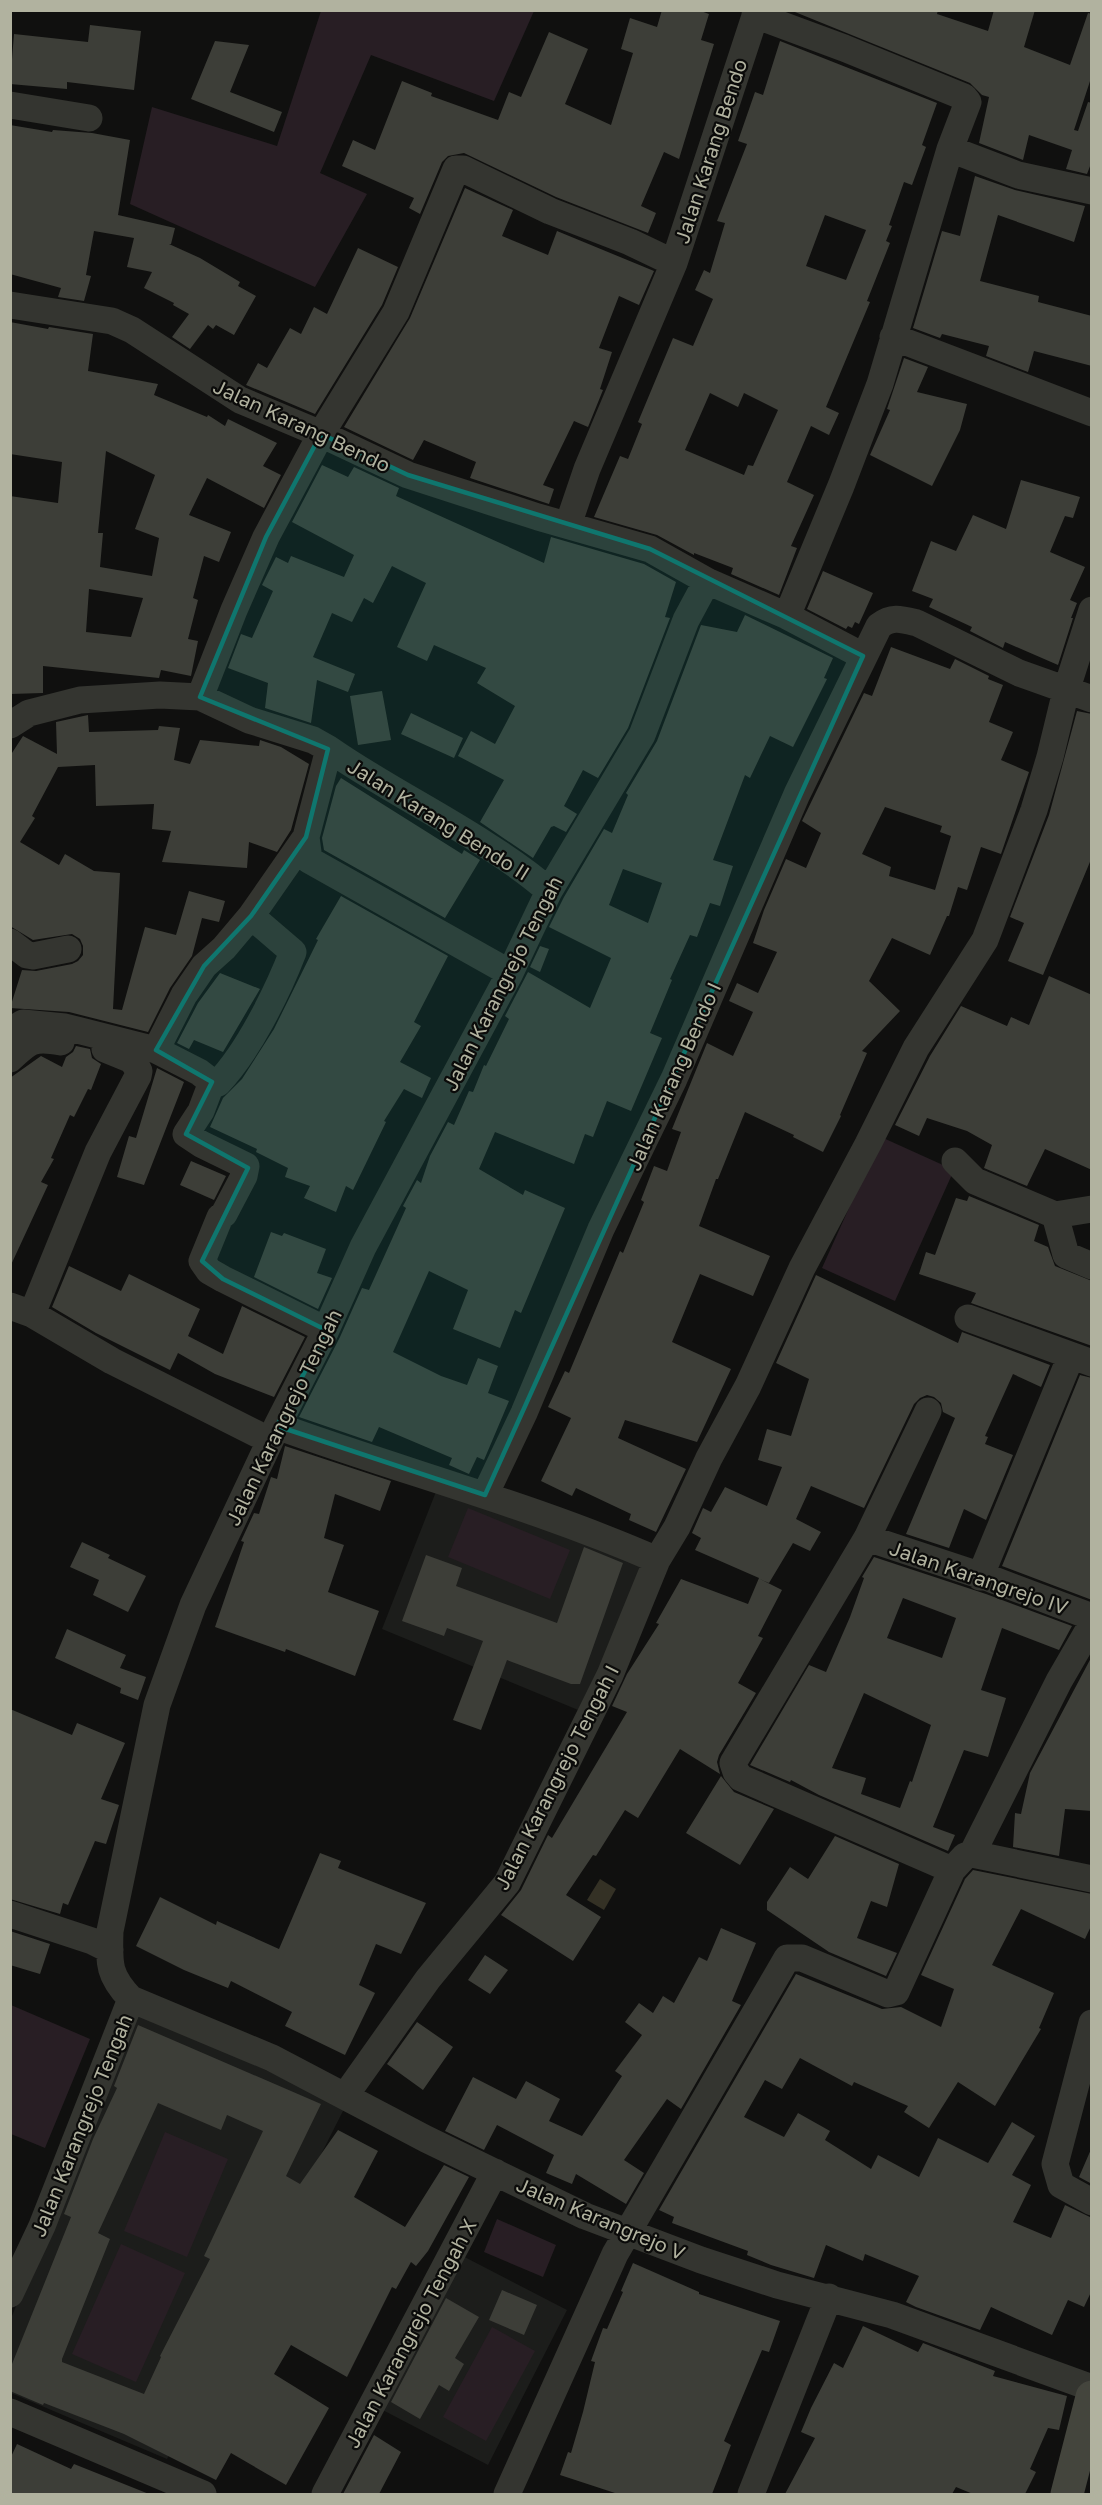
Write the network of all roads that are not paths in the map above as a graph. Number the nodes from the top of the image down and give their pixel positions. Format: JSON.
{"nodes":[{"id":1,"x":756,"y":13,"type":"edge"},
{"id":2,"x":10,"y":105,"type":"edge"},
{"id":3,"x":89,"y":118,"type":"dead end"},
{"id":4,"x":950,"y":149,"type":"junction"},
{"id":5,"x":1092,"y":190,"type":"edge"},
{"id":6,"x":674,"y":263,"type":"junction"},
{"id":7,"x":10,"y":305,"type":"edge"},
{"id":8,"x":893,"y":337,"type":"junction"},
{"id":9,"x":1092,"y":413,"type":"edge"},
{"id":10,"x":321,"y":434,"type":"junction"},
{"id":11,"x":568,"y":525,"type":"junction"},
{"id":12,"x":707,"y":581,"type":"junction"},
{"id":13,"x":1092,"y":610,"type":"edge"},
{"id":14,"x":787,"y":616,"type":"junction"},
{"id":15,"x":863,"y":656,"type":"junction"},
{"id":16,"x":1066,"y":691,"type":"junction"},
{"id":17,"x":200,"y":697,"type":"junction"},
{"id":18,"x":1092,"y":699,"type":"edge"},
{"id":19,"x":10,"y":725,"type":"edge"},
{"id":20,"x":328,"y":749,"type":"junction"},
{"id":21,"x":306,"y":837,"type":"junction"},
{"id":22,"x":549,"y":891,"type":"junction"},
{"id":23,"x":250,"y":916,"type":"junction"},
{"id":24,"x":10,"y":942,"type":"edge"},
{"id":25,"x":68,"y":949,"type":"dead end"},
{"id":26,"x":510,"y":974,"type":"junction"},
{"id":27,"x":10,"y":1031,"type":"edge"},
{"id":28,"x":156,"y":1050,"type":"junction"},
{"id":29,"x":10,"y":1059,"type":"edge"},
{"id":30,"x":212,"y":1082,"type":"junction"},
{"id":31,"x":955,"y":1161,"type":"dead end"},
{"id":32,"x":1092,"y":1209,"type":"edge"},
{"id":33,"x":1055,"y":1215,"type":"junction"},
{"id":34,"x":1092,"y":1266,"type":"edge"},
{"id":35,"x":21,"y":1310,"type":"edge"},
{"id":36,"x":968,"y":1318,"type":"dead end"},
{"id":37,"x":326,"y":1330,"type":"junction"},
{"id":38,"x":1082,"y":1360,"type":"edge"},
{"id":39,"x":928,"y":1411,"type":"dead end"},
{"id":40,"x":267,"y":1430,"type":"junction"},
{"id":41,"x":485,"y":1495,"type":"junction"},
{"id":42,"x":867,"y":1538,"type":"junction"},
{"id":43,"x":657,"y":1560,"type":"junction"},
{"id":44,"x":980,"y":1576,"type":"junction"},
{"id":45,"x":1092,"y":1617,"type":"edge"},
{"id":46,"x":1092,"y":1624,"type":"edge"},
{"id":47,"x":962,"y":1862,"type":"junction"},
{"id":48,"x":1092,"y":1879,"type":"edge"},
{"id":49,"x":10,"y":1914,"type":"edge"},
{"id":50,"x":110,"y":1950,"type":"junction"},
{"id":51,"x":131,"y":1999,"type":"junction"},
{"id":52,"x":1092,"y":2022,"type":"edge"},
{"id":53,"x":345,"y":2096,"type":"junction"},
{"id":54,"x":495,"y":2172,"type":"junction"},
{"id":55,"x":1092,"y":2202,"type":"edge"},
{"id":56,"x":629,"y":2233,"type":"junction"},
{"id":57,"x":13,"y":2282,"type":"edge"},
{"id":58,"x":829,"y":2297,"type":"junction"},
{"id":59,"x":1092,"y":2388,"type":"edge"},
{"id":60,"x":1092,"y":2397,"type":"edge"},
{"id":61,"x":10,"y":2412,"type":"edge"},
{"id":62,"x":203,"y":2494,"type":"edge"},
{"id":63,"x":325,"y":2494,"type":"edge"},
{"id":64,"x":507,"y":2494,"type":"edge"},
{"id":65,"x":751,"y":2494,"type":"edge"},
{"id":66,"x":1067,"y":2494,"type":"edge"}],
"edges":[{"from":1,"to":4,"type":"street"},
{"from":1,"to":6,"type":"street","name":"Jalan Karang Bendo"},
{"from":2,"to":3,"type":"street"},
{"from":4,"to":5,"type":"street"},
{"from":4,"to":8,"type":"street"},
{"from":6,"to":10,"type":"street"},
{"from":6,"to":11,"type":"street","name":"Jalan Karang Bendo"},
{"from":7,"to":10,"type":"street","name":"Jalan Karang Bendo"},
{"from":8,"to":9,"type":"street"},
{"from":8,"to":14,"type":"street"},
{"from":10,"to":11,"type":"street","name":"Jalan Karang Bendo"},
{"from":10,"to":17,"type":"street"},
{"from":11,"to":12,"type":"street","name":"Jalan Karang Bendo"},
{"from":12,"to":14,"type":"street","name":"Jalan Karang Bendo"},
{"from":12,"to":22,"type":"street","name":"Jalan Karangrejo Tengah"},
{"from":13,"to":16,"type":"street","name":"Jalan Karangrejo Tengah I"},
{"from":14,"to":15,"type":"street","name":"Jalan Karang Bendo"},
{"from":15,"to":16,"type":"street","name":"Jalan Karang Bendo I"},
{"from":15,"to":41,"type":"street","name":"Jalan Karang Bendo I"},
{"from":16,"to":18,"type":"street","name":"Jalan Karang Bendo I"},
{"from":16,"to":43,"type":"street","name":"Jalan Karangrejo Tengah I"},
{"from":17,"to":19,"type":"street"},
{"from":17,"to":20,"type":"street","name":"Jalan Karang Bendo II"},
{"from":20,"to":21,"type":"street","name":"Jalan Karang Bendo II"},
{"from":20,"to":22,"type":"street","name":"Jalan Karang Bendo II"},
{"from":21,"to":23,"type":"street"},
{"from":21,"to":26,"type":"street"},
{"from":22,"to":26,"type":"street","name":"Jalan Karangrejo Tengah"},
{"from":23,"to":28,"type":"street"},
{"from":23,"to":30,"type":"street"},
{"from":24,"to":25,"type":"street"},
{"from":26,"to":37,"type":"street","name":"Jalan Karangrejo Tengah"},
{"from":27,"to":28,"type":"street"},
{"from":28,"to":30,"type":"street"},
{"from":29,"to":35,"type":"street"},
{"from":30,"to":37,"type":"street"},
{"from":31,"to":33,"type":"street"},
{"from":32,"to":33,"type":"street"},
{"from":33,"to":34,"type":"street"},
{"from":35,"to":40,"type":"street"},
{"from":36,"to":38,"type":"street"},
{"from":37,"to":40,"type":"street","name":"Jalan Karangrejo Tengah"},
{"from":38,"to":44,"type":"street"},
{"from":39,"to":42,"type":"street"},
{"from":40,"to":41,"type":"street"},
{"from":40,"to":50,"type":"street","name":"Jalan Karangrejo Tengah"},
{"from":41,"to":43,"type":"street"},
{"from":42,"to":44,"type":"street","name":"Jalan Karangrejo IV"},
{"from":42,"to":47,"type":"street"},
{"from":43,"to":53,"type":"street","name":"Jalan Karangrejo Tengah I"},
{"from":44,"to":45,"type":"street","name":"Jalan Karangrejo IV"},
{"from":46,"to":47,"type":"street"},
{"from":47,"to":48,"type":"street"},
{"from":47,"to":56,"type":"street"},
{"from":49,"to":50,"type":"street"},
{"from":50,"to":51,"type":"street","name":"Jalan Karangrejo Tengah"},
{"from":51,"to":53,"type":"street","name":"Jalan Karangrejo V"},
{"from":51,"to":57,"type":"street","name":"Jalan Karangrejo Tengah"},
{"from":52,"to":55,"type":"street"},
{"from":53,"to":54,"type":"street","name":"Jalan Karangrejo V"},
{"from":54,"to":56,"type":"street","name":"Jalan Karangrejo V"},
{"from":54,"to":63,"type":"street","name":"Jalan Karangrejo Tengah X"},
{"from":56,"to":58,"type":"street","name":"Jalan Karangrejo V"},
{"from":56,"to":64,"type":"street"},
{"from":58,"to":59,"type":"street","name":"Jalan Karangrejo V"},
{"from":58,"to":65,"type":"street"},
{"from":60,"to":66,"type":"main road"},
{"from":61,"to":62,"type":"street"}]}
